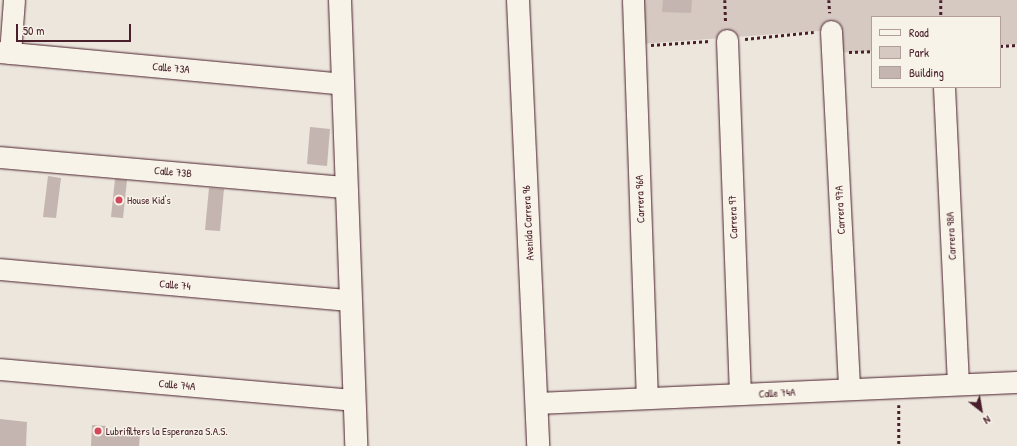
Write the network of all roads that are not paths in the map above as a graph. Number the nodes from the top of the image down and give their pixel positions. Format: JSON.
{"nodes":[{"id":1,"x":14,"y":0,"type":"edge"},
{"id":2,"x":340,"y":0,"type":"edge"},
{"id":3,"x":518,"y":0,"type":"edge"},
{"id":4,"x":633,"y":0,"type":"edge"},
{"id":5,"x":831,"y":31,"type":"dead end"},
{"id":6,"x":727,"y":40,"type":"road end"},
{"id":7,"x":5,"y":52,"type":"edge"},
{"id":8,"x":342,"y":84,"type":"junction"},
{"id":9,"x":944,"y":88,"type":"edge"},
{"id":10,"x":0,"y":157,"type":"edge"},
{"id":11,"x":345,"y":187,"type":"junction"},
{"id":12,"x":0,"y":269,"type":"edge"},
{"id":13,"x":350,"y":300,"type":"junction"},
{"id":14,"x":0,"y":369,"type":"edge"},
{"id":15,"x":1017,"y":382,"type":"edge"},
{"id":16,"x":958,"y":384,"type":"junction"},
{"id":17,"x":849,"y":389,"type":"junction"},
{"id":18,"x":740,"y":394,"type":"junction"},
{"id":19,"x":647,"y":398,"type":"junction"},
{"id":20,"x":354,"y":400,"type":"junction"},
{"id":21,"x":536,"y":403,"type":"junction"},
{"id":22,"x":356,"y":446,"type":"edge"},
{"id":23,"x":538,"y":446,"type":"edge"}],
"edges":[{"from":1,"to":7,"type":"street"},
{"from":2,"to":8,"type":"main road"},
{"from":3,"to":21,"type":"main road","name":"Avenida Carrera 96"},
{"from":4,"to":19,"type":"street","name":"Carrera 96A"},
{"from":5,"to":17,"type":"street","name":"Carrera 97A"},
{"from":6,"to":18,"type":"street","name":"Carrera 97"},
{"from":7,"to":8,"type":"street","name":"Calle 73A"},
{"from":8,"to":11,"type":"main road"},
{"from":9,"to":16,"type":"street","name":"Carrera 98A"},
{"from":10,"to":11,"type":"street","name":"Calle 73B"},
{"from":11,"to":13,"type":"main road"},
{"from":12,"to":13,"type":"street","name":"Calle 74"},
{"from":13,"to":20,"type":"main road"},
{"from":14,"to":20,"type":"street","name":"Calle 74A"},
{"from":15,"to":16,"type":"street","name":"Calle 74A"},
{"from":16,"to":17,"type":"street","name":"Calle 74A"},
{"from":17,"to":18,"type":"street","name":"Calle 74A"},
{"from":18,"to":19,"type":"street","name":"Calle 74A"},
{"from":19,"to":21,"type":"street","name":"Calle 74A"},
{"from":20,"to":22,"type":"main road"},
{"from":21,"to":23,"type":"main road","name":"Avenida Carrera 96"}]}
